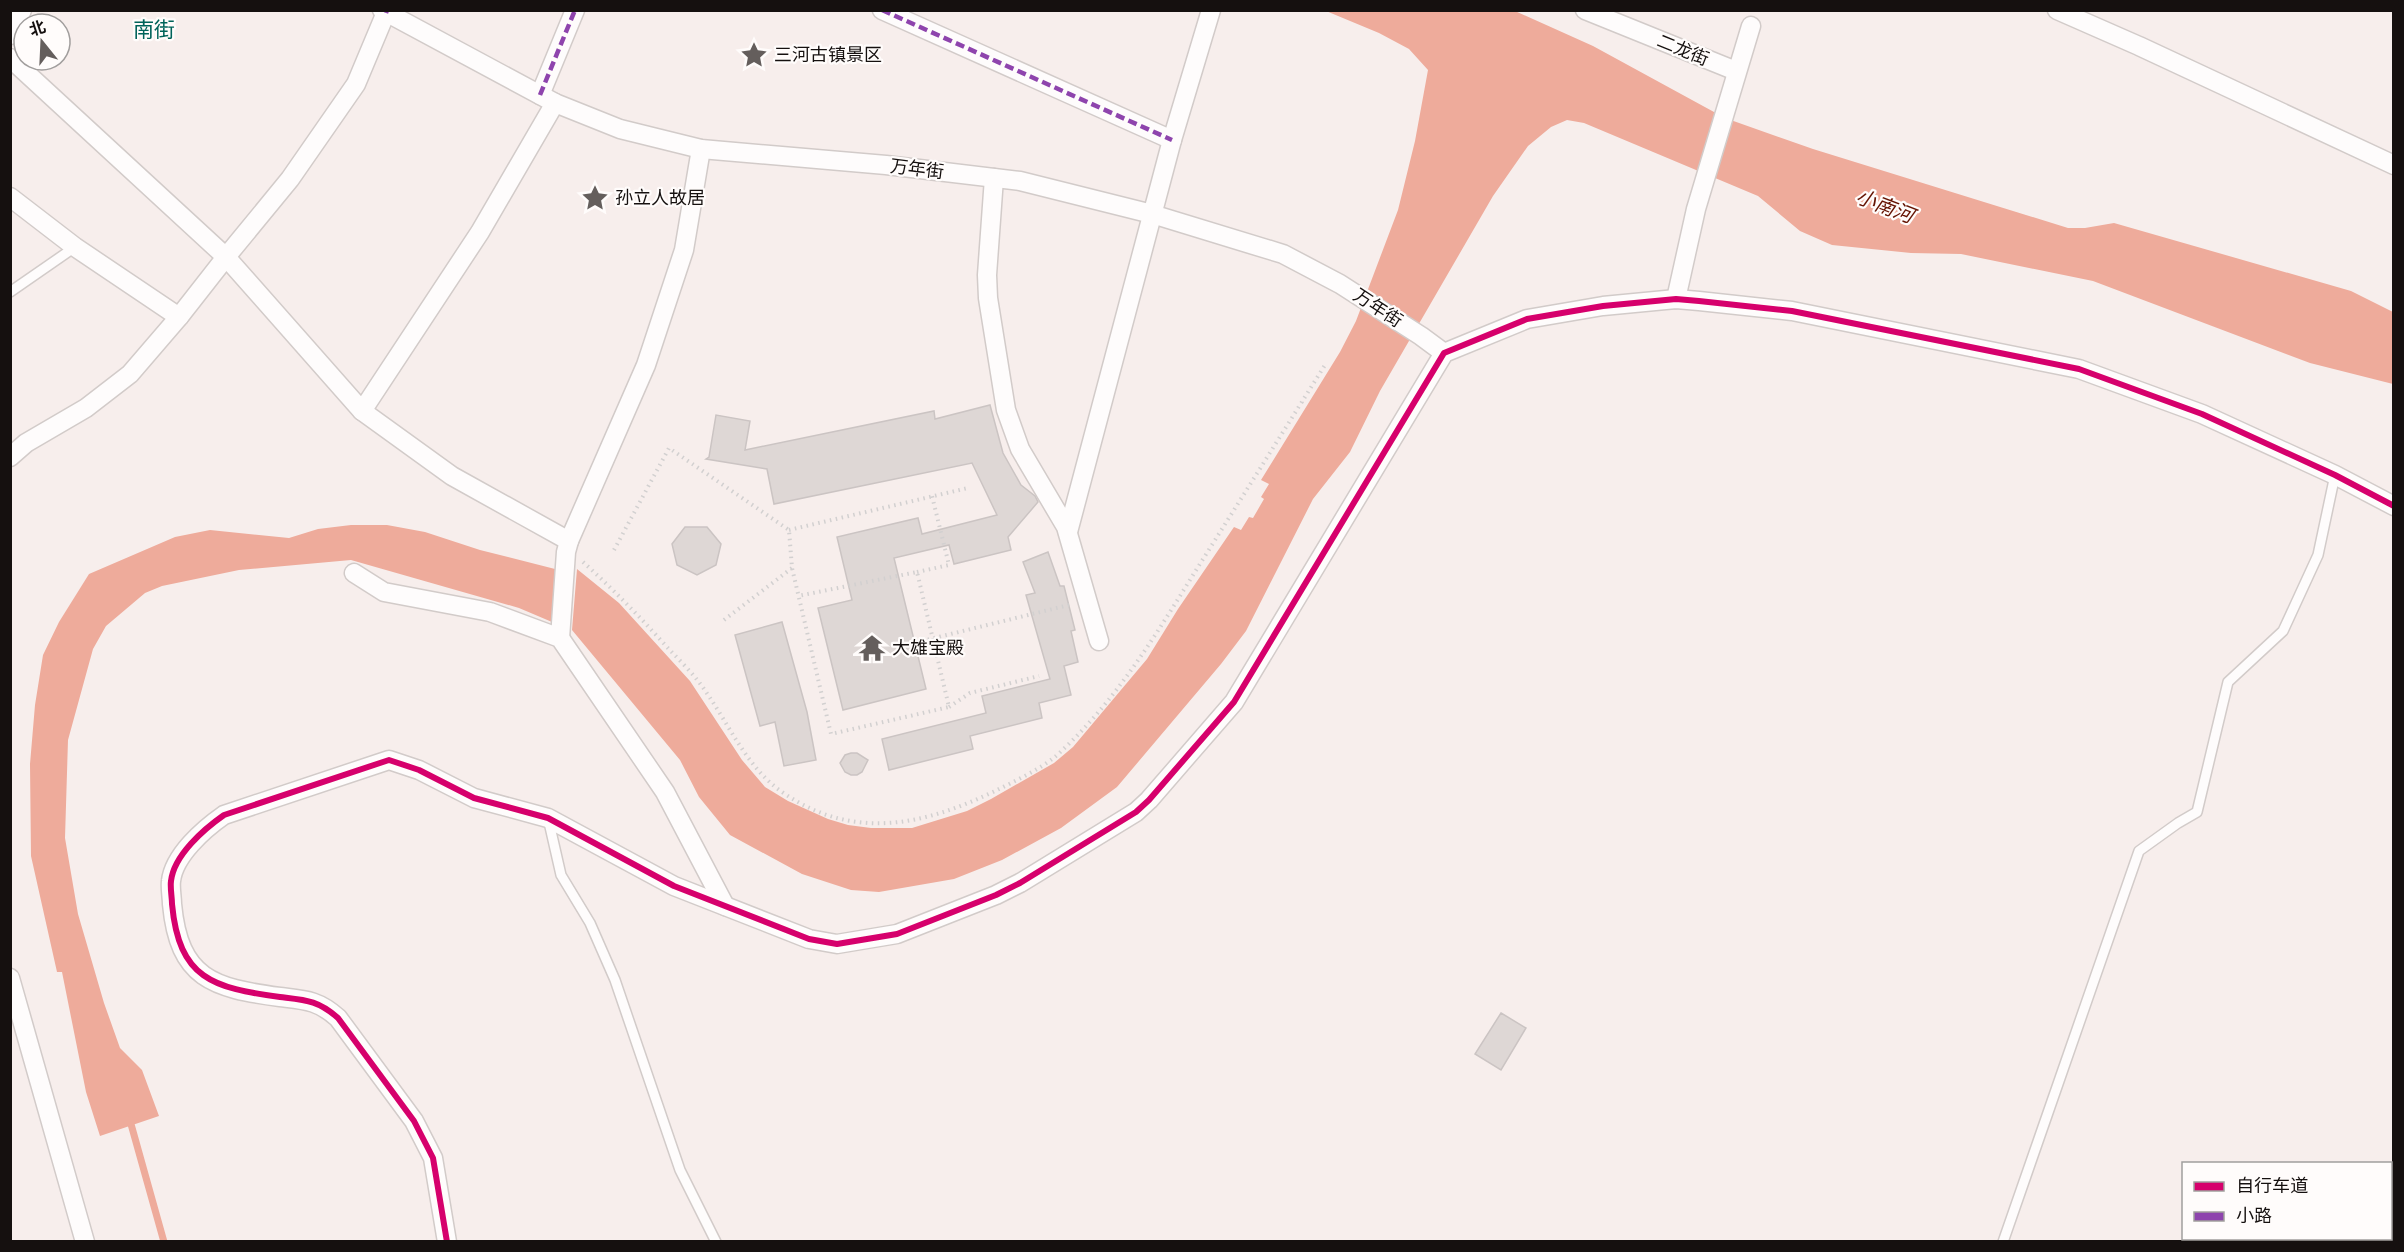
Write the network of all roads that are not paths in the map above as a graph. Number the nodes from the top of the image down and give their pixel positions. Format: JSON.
{"nodes":[{"id":1,"x":22,"y":10,"type":"edge"},
{"id":2,"x":575,"y":10,"type":"edge"},
{"id":3,"x":882,"y":10,"type":"edge"},
{"id":4,"x":1211,"y":10,"type":"edge"},
{"id":5,"x":1585,"y":10,"type":"edge"},
{"id":6,"x":2057,"y":10,"type":"edge"},
{"id":7,"x":385,"y":11,"type":"edge"},
{"id":8,"x":1751,"y":26,"type":"dead end"},
{"id":9,"x":10,"y":35,"type":"edge"},
{"id":10,"x":10,"y":58,"type":"edge"},
{"id":11,"x":1736,"y":71,"type":"junction"},
{"id":12,"x":547,"y":99,"type":"junction"},
{"id":13,"x":1172,"y":140,"type":"junction"},
{"id":14,"x":701,"y":149,"type":"junction"},
{"id":15,"x":2394,"y":165,"type":"edge"},
{"id":16,"x":994,"y":178,"type":"junction"},
{"id":17,"x":10,"y":197,"type":"edge"},
{"id":18,"x":1152,"y":214,"type":"junction"},
{"id":19,"x":75,"y":247,"type":"junction"},
{"id":20,"x":226,"y":257,"type":"junction"},
{"id":21,"x":10,"y":292,"type":"edge"},
{"id":22,"x":1676,"y":299,"type":"junction"},
{"id":23,"x":179,"y":317,"type":"junction"},
{"id":24,"x":1444,"y":353,"type":"junction"},
{"id":25,"x":362,"y":411,"type":"junction"},
{"id":26,"x":10,"y":457,"type":"edge"},
{"id":27,"x":2335,"y":475,"type":"junction"},
{"id":28,"x":2394,"y":506,"type":"edge"},
{"id":29,"x":1068,"y":532,"type":"junction"},
{"id":30,"x":572,"y":551,"type":"junction"},
{"id":31,"x":354,"y":573,"type":"dead end"},
{"id":32,"x":560,"y":638,"type":"junction"},
{"id":33,"x":1098,"y":641,"type":"dead end"},
{"id":34,"x":548,"y":818,"type":"junction"},
{"id":35,"x":725,"y":906,"type":"junction"},
{"id":36,"x":10,"y":978,"type":"edge"},
{"id":37,"x":85,"y":1242,"type":"edge"},
{"id":38,"x":447,"y":1242,"type":"edge"},
{"id":39,"x":716,"y":1242,"type":"edge"},
{"id":40,"x":2002,"y":1242,"type":"edge"}],
"edges":[{"from":1,"to":9,"type":"street"},
{"from":2,"to":12,"type":"street"},
{"from":3,"to":13,"type":"street"},
{"from":4,"to":13,"type":"street"},
{"from":5,"to":11,"type":"street","name":"二龙街"},
{"from":6,"to":15,"type":"street"},
{"from":7,"to":12,"type":"street","name":"万年街"},
{"from":7,"to":20,"type":"street"},
{"from":8,"to":11,"type":"street"},
{"from":10,"to":20,"type":"street"},
{"from":11,"to":22,"type":"street"},
{"from":12,"to":14,"type":"street","name":"万年街"},
{"from":12,"to":25,"type":"street"},
{"from":13,"to":18,"type":"street"},
{"from":14,"to":16,"type":"street","name":"万年街"},
{"from":14,"to":30,"type":"street"},
{"from":16,"to":18,"type":"street","name":"万年街"},
{"from":16,"to":29,"type":"street"},
{"from":17,"to":19,"type":"street"},
{"from":18,"to":24,"type":"street","name":"万年街"},
{"from":18,"to":29,"type":"street"},
{"from":19,"to":21,"type":"lane"},
{"from":19,"to":23,"type":"street"},
{"from":20,"to":23,"type":"street"},
{"from":20,"to":25,"type":"street"},
{"from":22,"to":24,"type":"street"},
{"from":22,"to":27,"type":"street"},
{"from":23,"to":26,"type":"street"},
{"from":24,"to":35,"type":"street"},
{"from":25,"to":30,"type":"street"},
{"from":27,"to":28,"type":"street"},
{"from":27,"to":40,"type":"lane"},
{"from":29,"to":33,"type":"street"},
{"from":30,"to":32,"type":"street"},
{"from":31,"to":32,"type":"street"},
{"from":32,"to":35,"type":"street"},
{"from":34,"to":35,"type":"street"},
{"from":34,"to":38,"type":"street"},
{"from":34,"to":39,"type":"lane"},
{"from":36,"to":37,"type":"street"}]}
